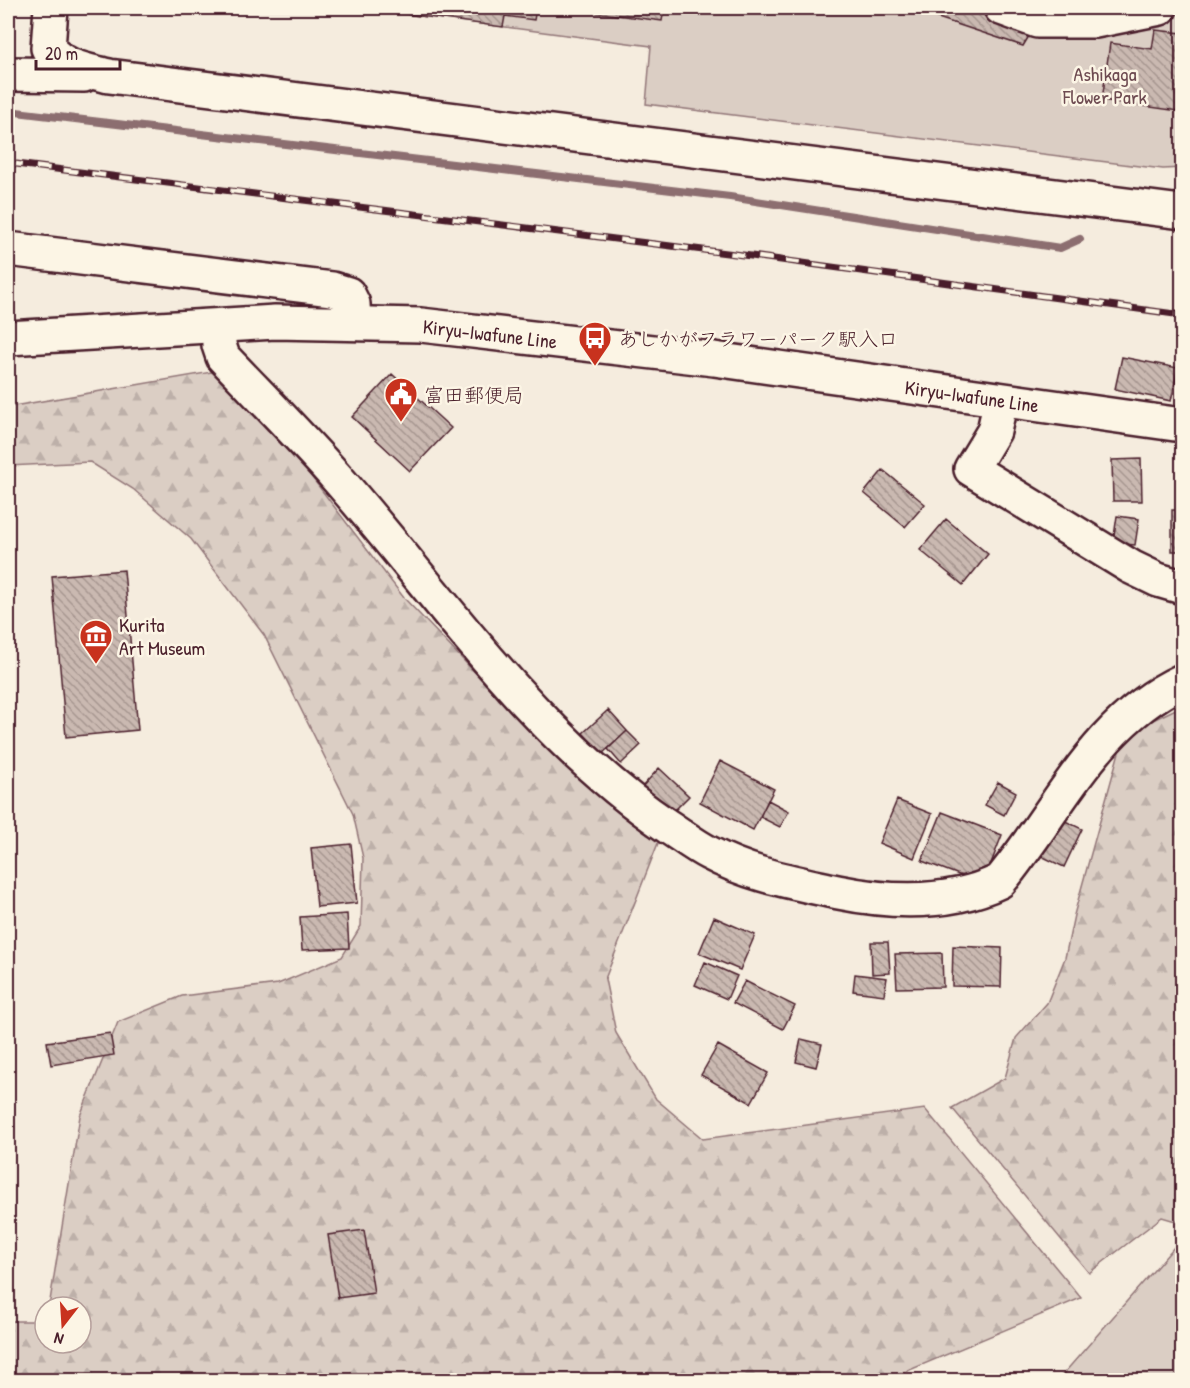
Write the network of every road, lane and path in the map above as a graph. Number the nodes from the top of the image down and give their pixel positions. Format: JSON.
{"nodes":[{"id":1,"x":51,"y":8,"type":"edge"},
{"id":2,"x":1001,"y":8,"type":"edge"},
{"id":3,"x":1160,"y":8,"type":"edge"},
{"id":4,"x":1054,"y":14,"type":"edge"},
{"id":5,"x":8,"y":74,"type":"edge"},
{"id":6,"x":109,"y":75,"type":"junction"},
{"id":7,"x":1182,"y":212,"type":"edge"},
{"id":8,"x":8,"y":249,"type":"edge"},
{"id":9,"x":354,"y":322,"type":"junction"},
{"id":10,"x":219,"y":326,"type":"junction"},
{"id":11,"x":8,"y":338,"type":"edge"},
{"id":12,"x":1001,"y":400,"type":"junction"},
{"id":13,"x":1182,"y":425,"type":"edge"},
{"id":14,"x":1182,"y":587,"type":"edge"},
{"id":15,"x":1182,"y":681,"type":"edge"}],
"edges":[{"from":1,"to":6,"type":"street"},
{"from":2,"to":4,"type":"street"},
{"from":3,"to":4,"type":"street"},
{"from":5,"to":6,"type":"street"},
{"from":6,"to":7,"type":"street"},
{"from":8,"to":9,"type":"street"},
{"from":9,"to":10,"type":"street","name":"Kiryu-Iwafune Line"},
{"from":9,"to":12,"type":"street","name":"Kiryu-Iwafune Line"},
{"from":10,"to":11,"type":"street","name":"Kiryu-Iwafune Line"},
{"from":10,"to":15,"type":"street"},
{"from":12,"to":13,"type":"street","name":"Kiryu-Iwafune Line"},
{"from":12,"to":14,"type":"street"}]}
